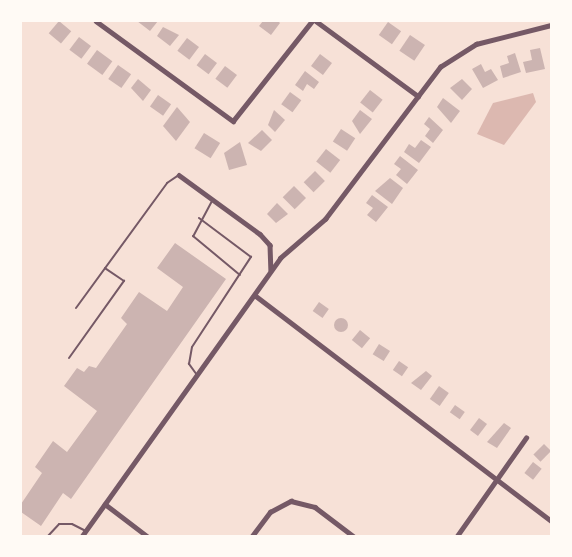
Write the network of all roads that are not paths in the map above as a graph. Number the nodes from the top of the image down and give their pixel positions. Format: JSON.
{"nodes":[{"id":1,"x":96,"y":21,"type":"edge"},
{"id":2,"x":314,"y":21,"type":"edge"},
{"id":3,"x":551,"y":25,"type":"edge"},
{"id":4,"x":418,"y":96,"type":"junction"},
{"id":5,"x":179,"y":175,"type":"joint"},
{"id":6,"x":214,"y":198,"type":"junction"},
{"id":7,"x":199,"y":219,"type":"junction"},
{"id":8,"x":105,"y":268,"type":"junction"},
{"id":9,"x":270,"y":272,"type":"junction"},
{"id":10,"x":240,"y":276,"type":"junction"},
{"id":11,"x":256,"y":296,"type":"junction"},
{"id":12,"x":76,"y":308,"type":"dead end"},
{"id":13,"x":69,"y":358,"type":"dead end"},
{"id":14,"x":198,"y":376,"type":"junction"},
{"id":15,"x":526,"y":438,"type":"dead end"},
{"id":16,"x":497,"y":480,"type":"junction"},
{"id":17,"x":105,"y":504,"type":"junction"},
{"id":18,"x":551,"y":521,"type":"edge"},
{"id":19,"x":86,"y":531,"type":"junction"},
{"id":20,"x":48,"y":536,"type":"edge"},
{"id":21,"x":82,"y":536,"type":"edge"},
{"id":22,"x":147,"y":536,"type":"edge"},
{"id":23,"x":252,"y":536,"type":"edge"},
{"id":24,"x":353,"y":536,"type":"edge"},
{"id":25,"x":457,"y":536,"type":"edge"}],
"edges":[{"from":1,"to":2,"type":"street"},
{"from":2,"to":4,"type":"street"},
{"from":3,"to":4,"type":"street"},
{"from":4,"to":9,"type":"street"},
{"from":5,"to":6,"type":"street"},
{"from":5,"to":8,"type":"lane"},
{"from":6,"to":7,"type":"lane"},
{"from":6,"to":9,"type":"street"},
{"from":7,"to":10,"type":"lane"},
{"from":7,"to":10,"type":"lane"},
{"from":8,"to":12,"type":"lane"},
{"from":8,"to":13,"type":"lane"},
{"from":9,"to":11,"type":"street"},
{"from":10,"to":14,"type":"lane"},
{"from":11,"to":14,"type":"street"},
{"from":11,"to":16,"type":"street"},
{"from":14,"to":17,"type":"street"},
{"from":15,"to":16,"type":"street"},
{"from":16,"to":18,"type":"street"},
{"from":16,"to":25,"type":"street"},
{"from":17,"to":19,"type":"street"},
{"from":17,"to":22,"type":"street"},
{"from":19,"to":20,"type":"lane"},
{"from":19,"to":21,"type":"street"},
{"from":23,"to":24,"type":"street"}]}
